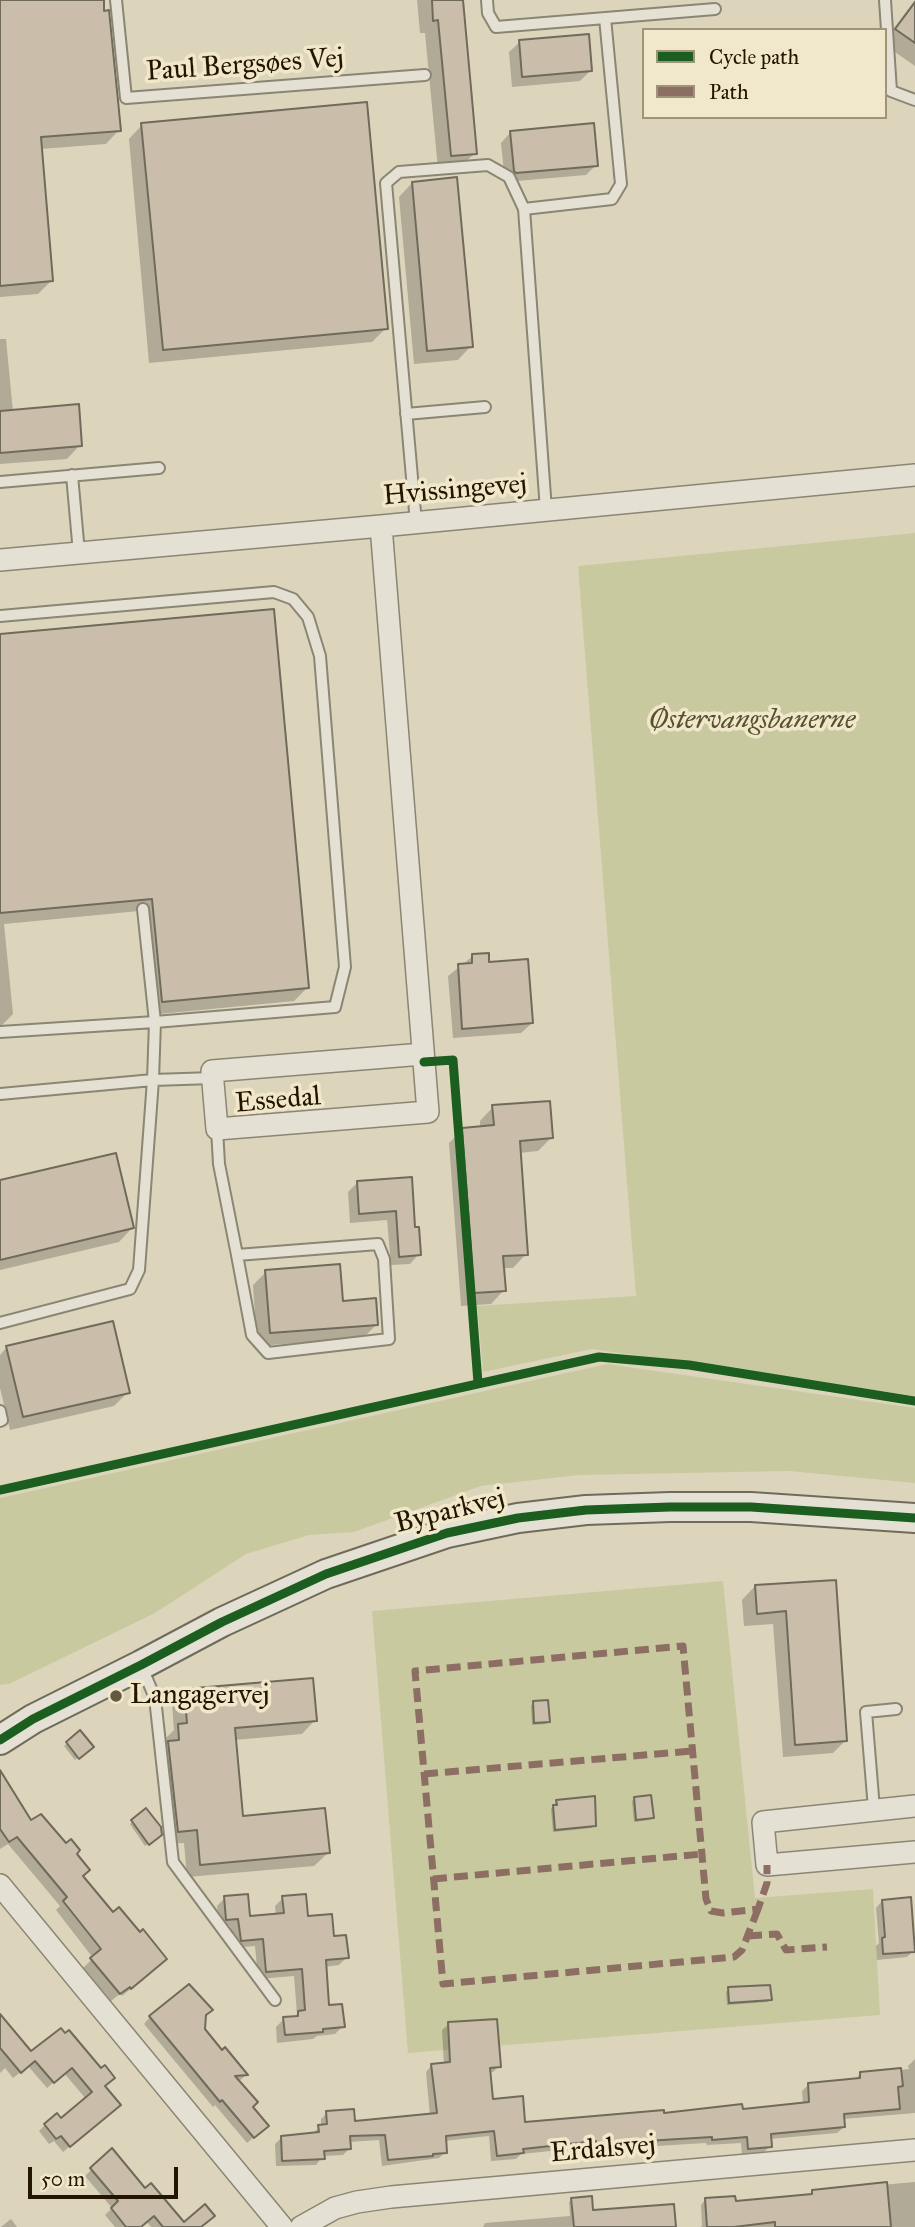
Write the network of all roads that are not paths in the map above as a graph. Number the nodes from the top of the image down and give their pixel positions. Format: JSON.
{"nodes":[{"id":1,"x":116,"y":0,"type":"edge"},
{"id":2,"x":487,"y":0,"type":"edge"},
{"id":3,"x":885,"y":0,"type":"edge"},
{"id":4,"x":715,"y":9,"type":"dead end"},
{"id":5,"x":605,"y":18,"type":"junction"},
{"id":6,"x":887,"y":28,"type":"edge"},
{"id":7,"x":887,"y":30,"type":"edge"},
{"id":8,"x":425,"y":75,"type":"dead end"},
{"id":9,"x":915,"y":100,"type":"edge"},
{"id":10,"x":524,"y":209,"type":"junction"},
{"id":11,"x":485,"y":407,"type":"dead end"},
{"id":12,"x":406,"y":414,"type":"junction"},
{"id":13,"x":159,"y":468,"type":"dead end"},
{"id":14,"x":72,"y":475,"type":"junction"},
{"id":15,"x":915,"y":475,"type":"edge"},
{"id":16,"x":0,"y":482,"type":"edge"},
{"id":17,"x":546,"y":510,"type":"junction"},
{"id":18,"x":416,"y":523,"type":"junction"},
{"id":19,"x":380,"y":526,"type":"junction"},
{"id":20,"x":79,"y":553,"type":"junction"},
{"id":21,"x":0,"y":560,"type":"edge"},
{"id":22,"x":0,"y":615,"type":"edge"},
{"id":23,"x":143,"y":909,"type":"dead end"},
{"id":24,"x":155,"y":1022,"type":"junction"},
{"id":25,"x":0,"y":1032,"type":"edge"},
{"id":26,"x":424,"y":1054,"type":"junction"},
{"id":27,"x":213,"y":1078,"type":"junction"},
{"id":28,"x":153,"y":1080,"type":"junction"},
{"id":29,"x":0,"y":1094,"type":"edge"},
{"id":30,"x":217,"y":1129,"type":"junction"},
{"id":31,"x":237,"y":1255,"type":"junction"},
{"id":32,"x":0,"y":1323,"type":"edge"},
{"id":33,"x":0,"y":1411,"type":"edge"},
{"id":34,"x":0,"y":1421,"type":"edge"},
{"id":35,"x":915,"y":1518,"type":"edge"},
{"id":36,"x":142,"y":1665,"type":"junction"},
{"id":37,"x":896,"y":1709,"type":"dead end"},
{"id":38,"x":33,"y":1718,"type":"junction"},
{"id":39,"x":0,"y":1727,"type":"edge"},
{"id":40,"x":0,"y":1740,"type":"edge"},
{"id":41,"x":915,"y":1806,"type":"edge"},
{"id":42,"x":874,"y":1810,"type":"junction"},
{"id":43,"x":915,"y":1852,"type":"edge"},
{"id":44,"x":0,"y":1885,"type":"edge"},
{"id":45,"x":275,"y":2000,"type":"dead end"},
{"id":46,"x":915,"y":2150,"type":"edge"},
{"id":47,"x":282,"y":2227,"type":"edge"},
{"id":48,"x":301,"y":2227,"type":"edge"}],
"edges":[{"from":1,"to":8,"type":"lane","name":"Paul Bergsøes Vej"},
{"from":2,"to":5,"type":"lane"},
{"from":3,"to":6,"type":"lane"},
{"from":4,"to":5,"type":"lane"},
{"from":5,"to":10,"type":"lane"},
{"from":7,"to":9,"type":"lane"},
{"from":10,"to":12,"type":"lane"},
{"from":10,"to":17,"type":"lane"},
{"from":11,"to":12,"type":"lane"},
{"from":12,"to":18,"type":"lane"},
{"from":13,"to":14,"type":"lane"},
{"from":14,"to":16,"type":"lane"},
{"from":14,"to":20,"type":"lane"},
{"from":15,"to":17,"type":"street","name":"Hvissingevej"},
{"from":17,"to":18,"type":"street","name":"Hvissingevej"},
{"from":18,"to":19,"type":"street","name":"Hvissingevej"},
{"from":19,"to":20,"type":"street","name":"Hvissingevej"},
{"from":19,"to":26,"type":"street","name":"Essedal"},
{"from":20,"to":21,"type":"street","name":"Hvissingevej"},
{"from":22,"to":24,"type":"lane"},
{"from":23,"to":24,"type":"lane"},
{"from":24,"to":25,"type":"lane"},
{"from":24,"to":28,"type":"lane"},
{"from":26,"to":27,"type":"street","name":"Essedal"},
{"from":26,"to":30,"type":"street","name":"Essedal"},
{"from":27,"to":28,"type":"lane"},
{"from":27,"to":30,"type":"street","name":"Essedal"},
{"from":28,"to":29,"type":"lane"},
{"from":28,"to":32,"type":"lane"},
{"from":30,"to":31,"type":"lane"},
{"from":31,"to":31,"type":"lane"},
{"from":33,"to":34,"type":"lane"},
{"from":35,"to":36,"type":"street","name":"Byparkvej"},
{"from":36,"to":38,"type":"street","name":"Byparkvej"},
{"from":36,"to":45,"type":"lane"},
{"from":37,"to":42,"type":"lane"},
{"from":38,"to":39,"type":"street","name":"Byparkvej"},
{"from":38,"to":40,"type":"street","name":"Byparkvej"},
{"from":41,"to":42,"type":"street"},
{"from":42,"to":43,"type":"street"},
{"from":44,"to":47,"type":"street"},
{"from":46,"to":48,"type":"street","name":"Erdalsvej"}]}
